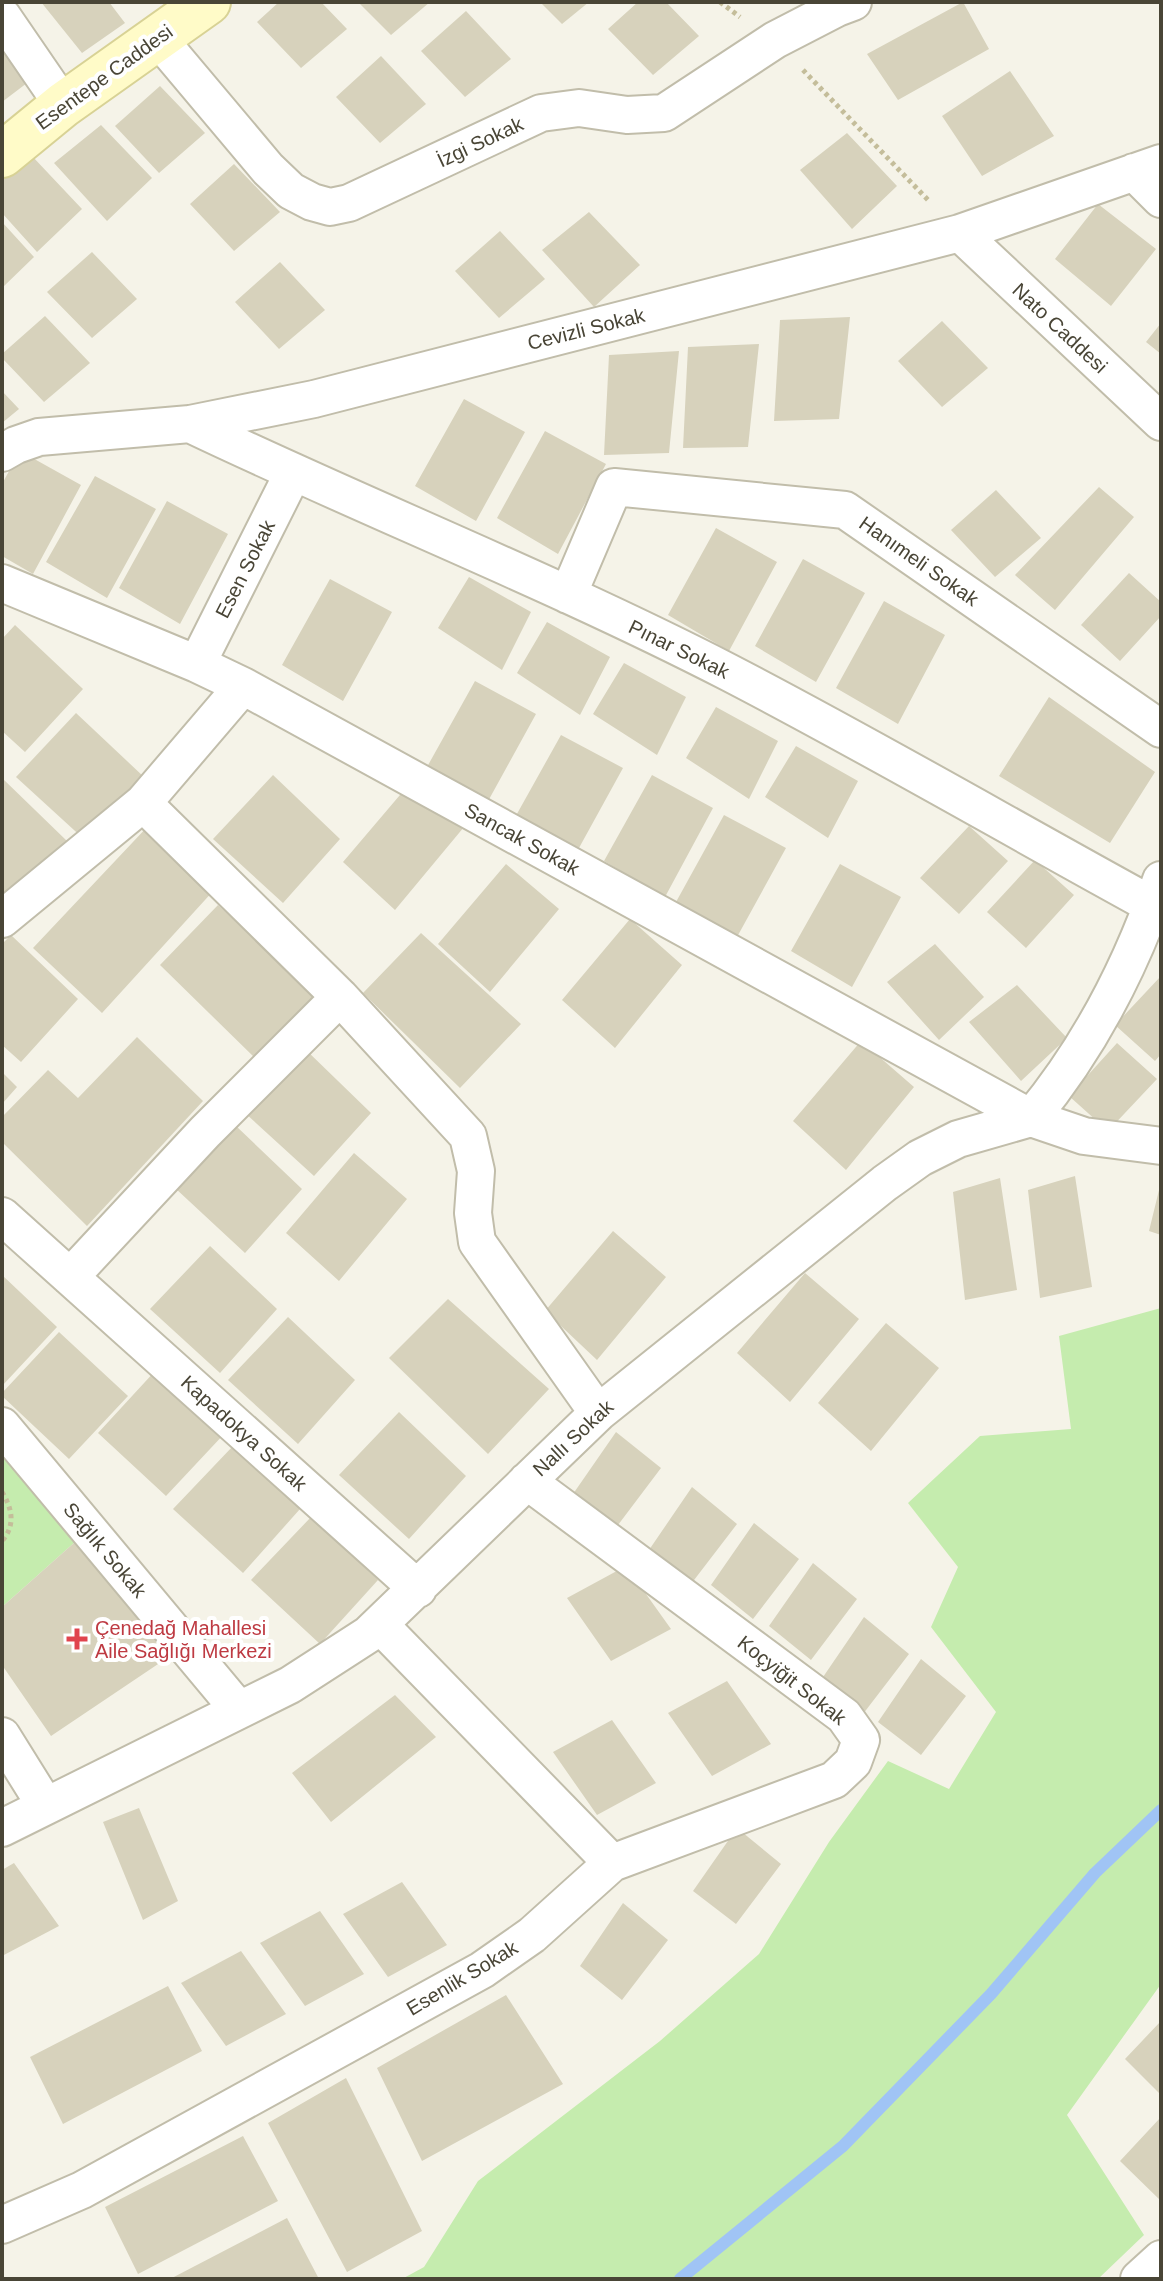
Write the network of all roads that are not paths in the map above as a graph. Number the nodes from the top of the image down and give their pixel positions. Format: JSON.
{"nodes":[{"id":1,"x":208,"y":2,"type":"edge"},
{"id":2,"x":853,"y":2,"type":"edge"},
{"id":3,"x":2,"y":16,"type":"edge"},
{"id":4,"x":157,"y":37,"type":"junction"},
{"id":5,"x":63,"y":105,"type":"junction"},
{"id":6,"x":2,"y":155,"type":"edge"},
{"id":7,"x":1147,"y":167,"type":"edge"},
{"id":8,"x":1161,"y":199,"type":"edge"},
{"id":9,"x":960,"y":233,"type":"junction"},
{"id":10,"x":1161,"y":422,"type":"edge"},
{"id":11,"x":190,"y":424,"type":"junction"},
{"id":12,"x":2,"y":453,"type":"edge"},
{"id":13,"x":293,"y":473,"type":"junction"},
{"id":14,"x":2,"y":583,"type":"edge"},
{"id":15,"x":568,"y":595,"type":"junction"},
{"id":16,"x":197,"y":664,"type":"junction"},
{"id":17,"x":243,"y":686,"type":"junction"},
{"id":18,"x":1161,"y":729,"type":"edge"},
{"id":19,"x":143,"y":803,"type":"junction"},
{"id":20,"x":1157,"y":893,"type":"edge"},
{"id":21,"x":2,"y":919,"type":"edge"},
{"id":22,"x":340,"y":997,"type":"junction"},
{"id":23,"x":1031,"y":1118,"type":"junction"},
{"id":24,"x":1161,"y":1146,"type":"edge"},
{"id":25,"x":2,"y":1216,"type":"edge"},
{"id":26,"x":70,"y":1277,"type":"junction"},
{"id":27,"x":598,"y":1413,"type":"junction"},
{"id":28,"x":2,"y":1426,"type":"edge"},
{"id":29,"x":527,"y":1481,"type":"junction"},
{"id":30,"x":418,"y":1589,"type":"junction"},
{"id":31,"x":380,"y":1625,"type":"junction"},
{"id":32,"x":239,"y":1710,"type":"junction"},
{"id":33,"x":2,"y":1736,"type":"edge"},
{"id":34,"x":45,"y":1805,"type":"junction"},
{"id":35,"x":2,"y":1828,"type":"edge"},
{"id":36,"x":612,"y":1863,"type":"junction"},
{"id":37,"x":2,"y":2225,"type":"edge"},
{"id":38,"x":1161,"y":2259,"type":"edge"},
{"id":39,"x":1139,"y":2279,"type":"edge"}],
"edges":[{"from":1,"to":4,"type":"street","name":"Esentepe Caddesi"},
{"from":2,"to":4,"type":"street","name":"İzgi Sokak"},
{"from":3,"to":5,"type":"street"},
{"from":4,"to":5,"type":"street","name":"Esentepe Caddesi"},
{"from":5,"to":6,"type":"street","name":"Esentepe Caddesi"},
{"from":7,"to":8,"type":"street"},
{"from":7,"to":9,"type":"street","name":"Cevizli Sokak"},
{"from":9,"to":10,"type":"street","name":"Nato Caddesi"},
{"from":9,"to":11,"type":"street","name":"Cevizli Sokak"},
{"from":11,"to":12,"type":"street","name":"Cevizli Sokak"},
{"from":11,"to":13,"type":"street","name":"Pınar Sokak"},
{"from":13,"to":15,"type":"street","name":"Pınar Sokak"},
{"from":13,"to":16,"type":"street","name":"Esen Sokak"},
{"from":14,"to":16,"type":"street","name":"Sancak Sokak"},
{"from":15,"to":18,"type":"street","name":"Hanımeli Sokak"},
{"from":15,"to":20,"type":"street","name":"Pınar Sokak"},
{"from":16,"to":17,"type":"street","name":"Sancak Sokak"},
{"from":17,"to":19,"type":"street"},
{"from":17,"to":23,"type":"street","name":"Sancak Sokak"},
{"from":19,"to":21,"type":"street"},
{"from":19,"to":22,"type":"street"},
{"from":20,"to":23,"type":"street","name":"Pınar Sokak"},
{"from":22,"to":26,"type":"street"},
{"from":22,"to":27,"type":"street"},
{"from":23,"to":24,"type":"street"},
{"from":23,"to":27,"type":"street","name":"Nallı Sokak"},
{"from":25,"to":26,"type":"street","name":"Kapadokya Sokak"},
{"from":26,"to":30,"type":"street","name":"Kapadokya Sokak"},
{"from":27,"to":29,"type":"street","name":"Nallı Sokak"},
{"from":28,"to":32,"type":"street","name":"Sağlık Sokak"},
{"from":29,"to":30,"type":"street","name":"Nallı Sokak"},
{"from":29,"to":36,"type":"street","name":"Koçyiğit Sokak"},
{"from":30,"to":31,"type":"street","name":"Nallı Sokak"},
{"from":31,"to":32,"type":"street","name":"Nallı Sokak"},
{"from":31,"to":36,"type":"street"},
{"from":32,"to":34,"type":"street","name":"Nallı Sokak"},
{"from":33,"to":34,"type":"street"},
{"from":34,"to":35,"type":"street","name":"Nallı Sokak"},
{"from":36,"to":37,"type":"street","name":"Esenlik Sokak"},
{"from":38,"to":39,"type":"street"}]}
